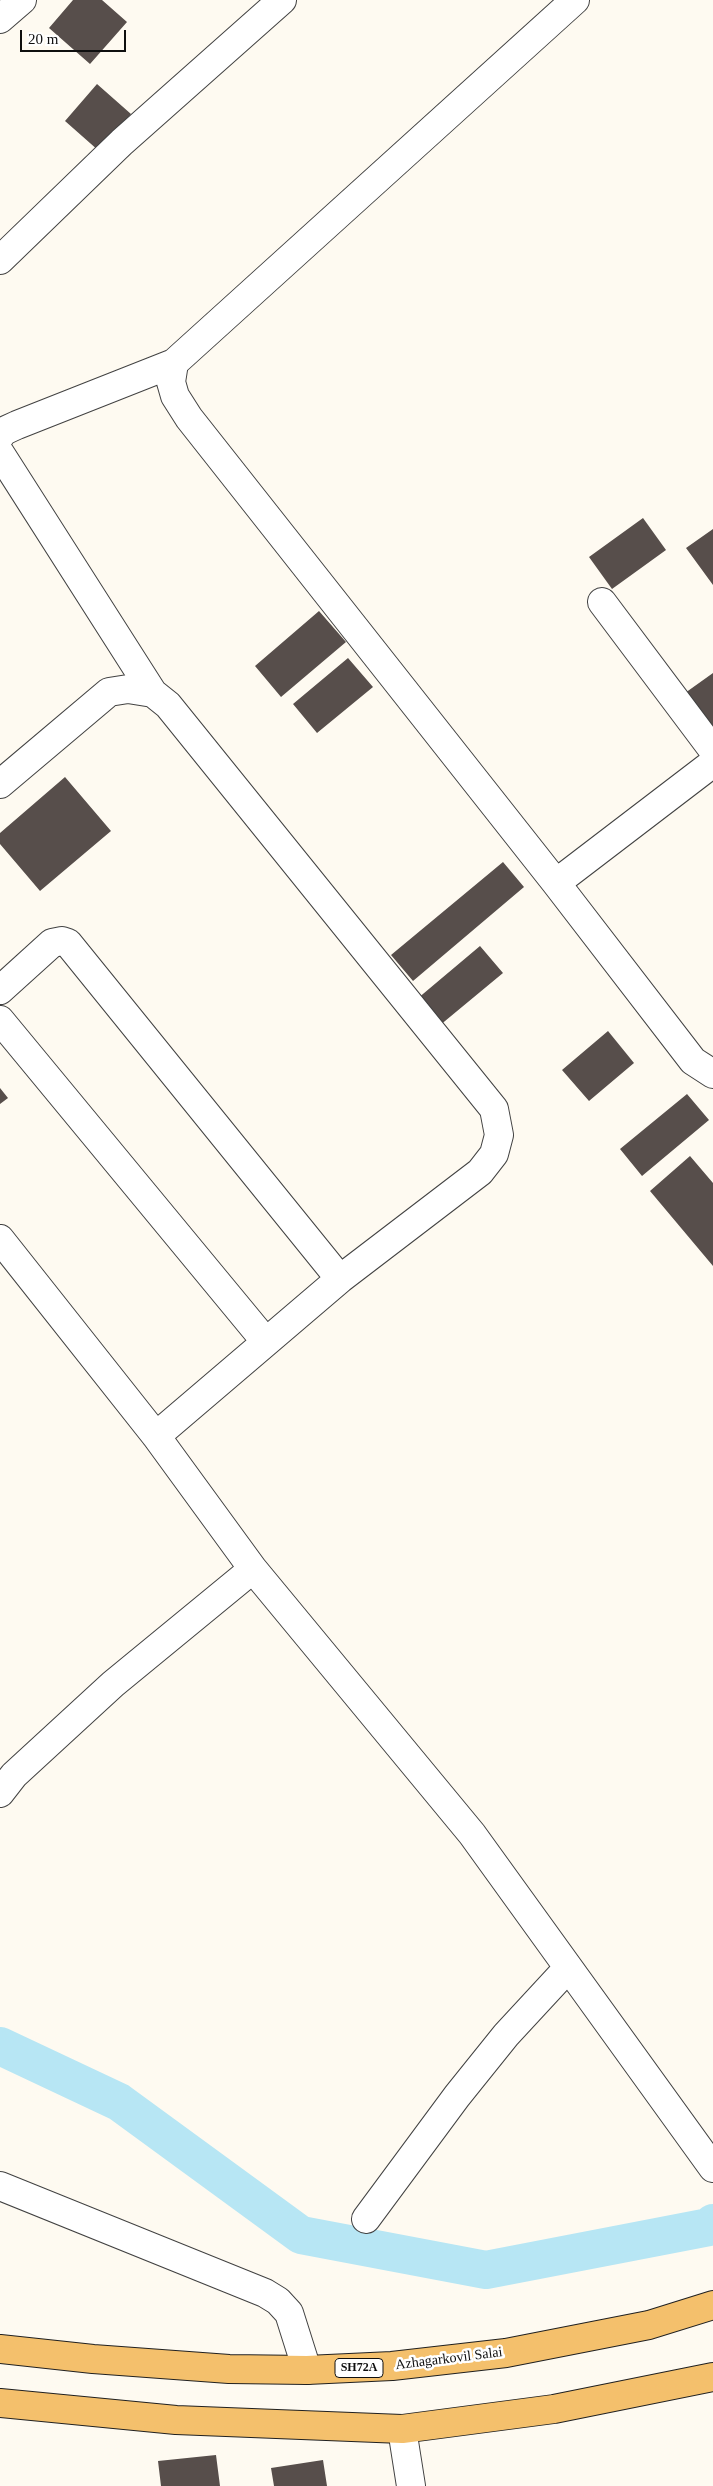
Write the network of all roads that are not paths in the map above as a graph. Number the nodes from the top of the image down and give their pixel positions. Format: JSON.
{"nodes":[{"id":1,"x":22,"y":0,"type":"edge"},
{"id":2,"x":282,"y":0,"type":"edge"},
{"id":3,"x":575,"y":0,"type":"edge"},
{"id":4,"x":0,"y":19,"type":"edge"},
{"id":5,"x":0,"y":260,"type":"edge"},
{"id":6,"x":174,"y":363,"type":"junction"},
{"id":7,"x":0,"y":436,"type":"edge"},
{"id":8,"x":0,"y":453,"type":"edge"},
{"id":9,"x":602,"y":602,"type":"dead end"},
{"id":10,"x":154,"y":693,"type":"junction"},
{"id":11,"x":713,"y":750,"type":"edge"},
{"id":12,"x":713,"y":762,"type":"edge"},
{"id":13,"x":0,"y":784,"type":"edge"},
{"id":14,"x":556,"y":883,"type":"junction"},
{"id":15,"x":0,"y":990,"type":"edge"},
{"id":16,"x":0,"y":1020,"type":"edge"},
{"id":17,"x":713,"y":1074,"type":"edge"},
{"id":18,"x":0,"y":1239,"type":"edge"},
{"id":19,"x":340,"y":1279,"type":"junction"},
{"id":20,"x":266,"y":1342,"type":"junction"},
{"id":21,"x":156,"y":1436,"type":"junction"},
{"id":22,"x":253,"y":1569,"type":"junction"},
{"id":23,"x":0,"y":1793,"type":"edge"},
{"id":24,"x":568,"y":1968,"type":"junction"},
{"id":25,"x":713,"y":2168,"type":"edge"},
{"id":26,"x":0,"y":2186,"type":"edge"},
{"id":27,"x":366,"y":2219,"type":"dead end"},
{"id":28,"x":713,"y":2305,"type":"edge"},
{"id":29,"x":0,"y":2349,"type":"edge"},
{"id":30,"x":308,"y":2370,"type":"junction"},
{"id":31,"x":713,"y":2377,"type":"edge"},
{"id":32,"x":0,"y":2403,"type":"edge"},
{"id":33,"x":402,"y":2429,"type":"junction"},
{"id":34,"x":411,"y":2486,"type":"edge"}],
"edges":[{"from":1,"to":4,"type":"street"},
{"from":2,"to":5,"type":"street"},
{"from":3,"to":6,"type":"street"},
{"from":6,"to":7,"type":"street"},
{"from":6,"to":14,"type":"street"},
{"from":8,"to":10,"type":"street"},
{"from":9,"to":11,"type":"street"},
{"from":10,"to":13,"type":"street"},
{"from":10,"to":19,"type":"street"},
{"from":12,"to":14,"type":"street"},
{"from":14,"to":17,"type":"street"},
{"from":15,"to":19,"type":"street"},
{"from":16,"to":20,"type":"street"},
{"from":18,"to":21,"type":"street"},
{"from":19,"to":20,"type":"street"},
{"from":20,"to":21,"type":"street"},
{"from":21,"to":22,"type":"street"},
{"from":22,"to":23,"type":"street"},
{"from":22,"to":24,"type":"street"},
{"from":24,"to":25,"type":"street"},
{"from":24,"to":27,"type":"street"},
{"from":26,"to":30,"type":"street"},
{"from":28,"to":30,"type":"main road","name":"Azhagarkovil Salai","number":"SH72A"},
{"from":29,"to":30,"type":"main road","name":"Azhagarkovil Salai","number":"SH72A"},
{"from":31,"to":33,"type":"main road"},
{"from":32,"to":33,"type":"main road"},
{"from":33,"to":34,"type":"street"}]}
